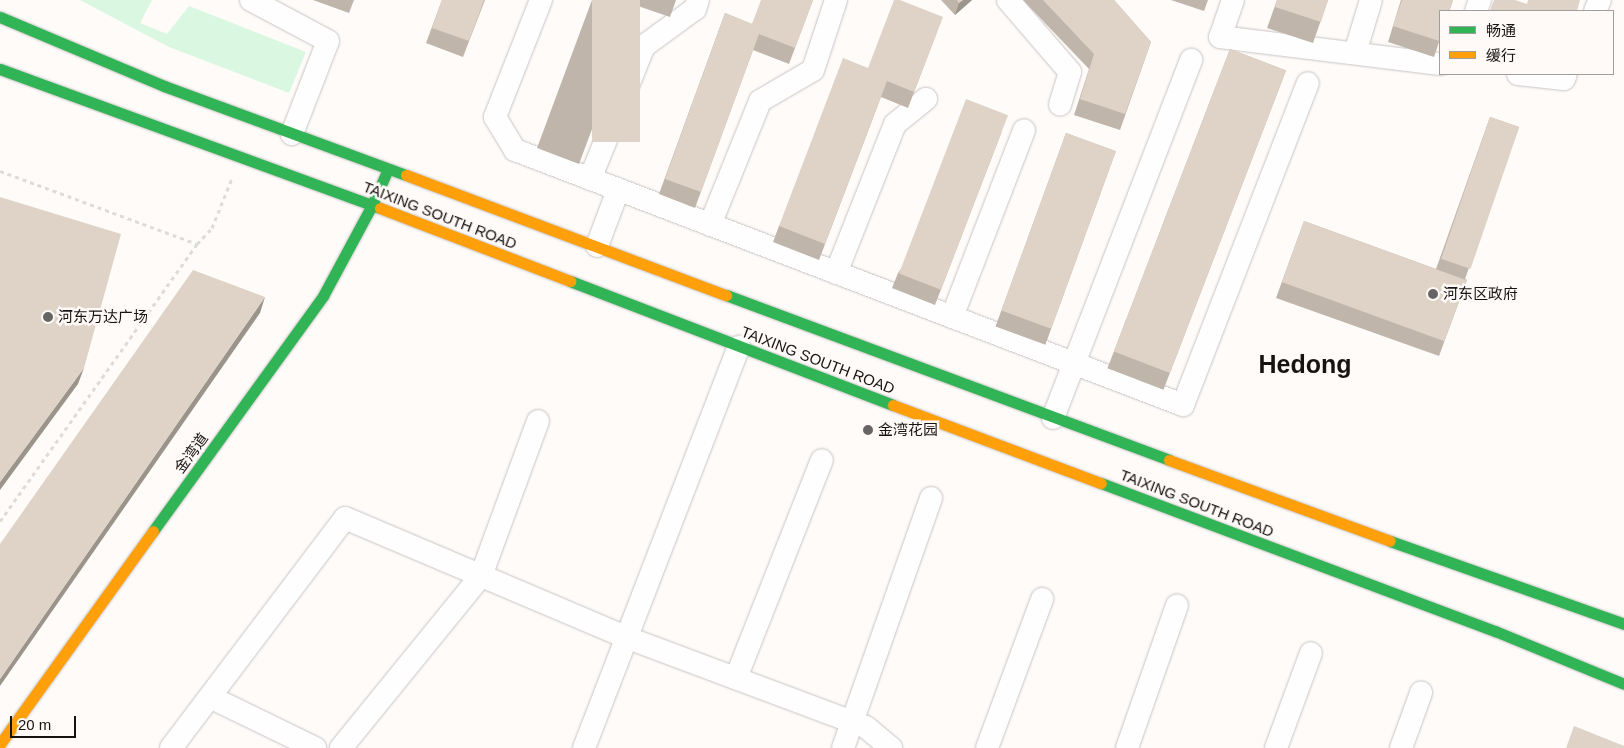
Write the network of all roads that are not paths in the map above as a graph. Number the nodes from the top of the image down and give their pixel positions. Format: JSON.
{"nodes":[{"id":1,"x":251,"y":0,"type":"edge"},
{"id":2,"x":541,"y":0,"type":"edge"},
{"id":3,"x":698,"y":0,"type":"edge"},
{"id":4,"x":836,"y":0,"type":"edge"},
{"id":5,"x":1008,"y":0,"type":"edge"},
{"id":6,"x":1233,"y":0,"type":"edge"},
{"id":7,"x":1371,"y":0,"type":"edge"},
{"id":8,"x":0,"y":17,"type":"edge"},
{"id":9,"x":1355,"y":53,"type":"junction"},
{"id":10,"x":1191,"y":60,"type":"dead end"},
{"id":11,"x":1439,"y":64,"type":"edge"},
{"id":12,"x":0,"y":69,"type":"edge"},
{"id":13,"x":1526,"y":75,"type":"edge"},
{"id":14,"x":1566,"y":75,"type":"edge"},
{"id":15,"x":1308,"y":83,"type":"dead end"},
{"id":16,"x":926,"y":99,"type":"dead end"},
{"id":17,"x":1060,"y":104,"type":"dead end"},
{"id":18,"x":1024,"y":130,"type":"dead end"},
{"id":19,"x":292,"y":134,"type":"junction"},
{"id":20,"x":388,"y":169,"type":"junction"},
{"id":21,"x":590,"y":179,"type":"junction"},
{"id":22,"x":618,"y":190,"type":"junction"},
{"id":23,"x":372,"y":205,"type":"junction"},
{"id":24,"x":710,"y":225,"type":"junction"},
{"id":25,"x":597,"y":246,"type":"junction"},
{"id":26,"x":836,"y":273,"type":"junction"},
{"id":27,"x":952,"y":317,"type":"junction"},
{"id":28,"x":739,"y":347,"type":"junction"},
{"id":29,"x":1074,"y":363,"type":"junction"},
{"id":30,"x":1053,"y":418,"type":"junction"},
{"id":31,"x":538,"y":421,"type":"dead end"},
{"id":32,"x":822,"y":460,"type":"dead end"},
{"id":33,"x":931,"y":498,"type":"dead end"},
{"id":34,"x":481,"y":576,"type":"junction"},
{"id":35,"x":1042,"y":599,"type":"dead end"},
{"id":36,"x":1177,"y":605,"type":"dead end"},
{"id":37,"x":1624,"y":624,"type":"edge"},
{"id":38,"x":628,"y":638,"type":"junction"},
{"id":39,"x":1311,"y":654,"type":"dead end"},
{"id":40,"x":736,"y":678,"type":"junction"},
{"id":41,"x":1624,"y":684,"type":"edge"},
{"id":42,"x":1421,"y":693,"type":"dead end"},
{"id":43,"x":210,"y":697,"type":"junction"},
{"id":44,"x":852,"y":722,"type":"junction"},
{"id":45,"x":291,"y":743,"type":"edge"},
{"id":46,"x":0,"y":744,"type":"edge"},
{"id":47,"x":171,"y":748,"type":"edge"},
{"id":48,"x":315,"y":748,"type":"edge"},
{"id":49,"x":342,"y":748,"type":"edge"},
{"id":50,"x":584,"y":748,"type":"edge"},
{"id":51,"x":842,"y":748,"type":"edge"},
{"id":52,"x":891,"y":748,"type":"edge"},
{"id":53,"x":987,"y":748,"type":"edge"},
{"id":54,"x":1127,"y":748,"type":"edge"},
{"id":55,"x":1276,"y":748,"type":"edge"},
{"id":56,"x":1401,"y":748,"type":"edge"}],
"edges":[{"from":1,"to":19,"type":"street"},
{"from":2,"to":21,"type":"street"},
{"from":3,"to":21,"type":"street"},
{"from":4,"to":24,"type":"street"},
{"from":5,"to":17,"type":"street"},
{"from":6,"to":9,"type":"street"},
{"from":7,"to":9,"type":"street"},
{"from":8,"to":19,"type":"main road","name":"TAIXING SOUTH ROAD"},
{"from":9,"to":11,"type":"street"},
{"from":10,"to":29,"type":"street"},
{"from":12,"to":23,"type":"main road","name":"TAIXING SOUTH ROAD"},
{"from":13,"to":14,"type":"street"},
{"from":15,"to":29,"type":"street"},
{"from":16,"to":26,"type":"street"},
{"from":18,"to":27,"type":"street"},
{"from":19,"to":20,"type":"main road","name":"TAIXING SOUTH ROAD"},
{"from":20,"to":23,"type":"main road","name":"金湾道"},
{"from":20,"to":25,"type":"main road","name":"TAIXING SOUTH ROAD"},
{"from":21,"to":22,"type":"street"},
{"from":22,"to":24,"type":"street"},
{"from":22,"to":25,"type":"street"},
{"from":23,"to":28,"type":"main road","name":"TAIXING SOUTH ROAD"},
{"from":23,"to":46,"type":"main road","name":"金湾道"},
{"from":24,"to":26,"type":"street"},
{"from":25,"to":30,"type":"main road","name":"TAIXING SOUTH ROAD"},
{"from":26,"to":27,"type":"street"},
{"from":27,"to":29,"type":"street"},
{"from":28,"to":38,"type":"street"},
{"from":28,"to":41,"type":"main road","name":"TAIXING SOUTH ROAD"},
{"from":29,"to":30,"type":"street"},
{"from":30,"to":37,"type":"main road","name":"TAIXING SOUTH ROAD"},
{"from":31,"to":34,"type":"street"},
{"from":32,"to":40,"type":"street"},
{"from":33,"to":44,"type":"street"},
{"from":34,"to":38,"type":"street"},
{"from":34,"to":43,"type":"street"},
{"from":34,"to":49,"type":"street"},
{"from":35,"to":53,"type":"street"},
{"from":36,"to":54,"type":"street"},
{"from":38,"to":40,"type":"street"},
{"from":38,"to":50,"type":"street"},
{"from":39,"to":55,"type":"street"},
{"from":40,"to":44,"type":"street"},
{"from":42,"to":56,"type":"street"},
{"from":43,"to":45,"type":"street"},
{"from":43,"to":47,"type":"street"},
{"from":44,"to":51,"type":"street"},
{"from":44,"to":52,"type":"street"},
{"from":45,"to":48,"type":"street"}]}
